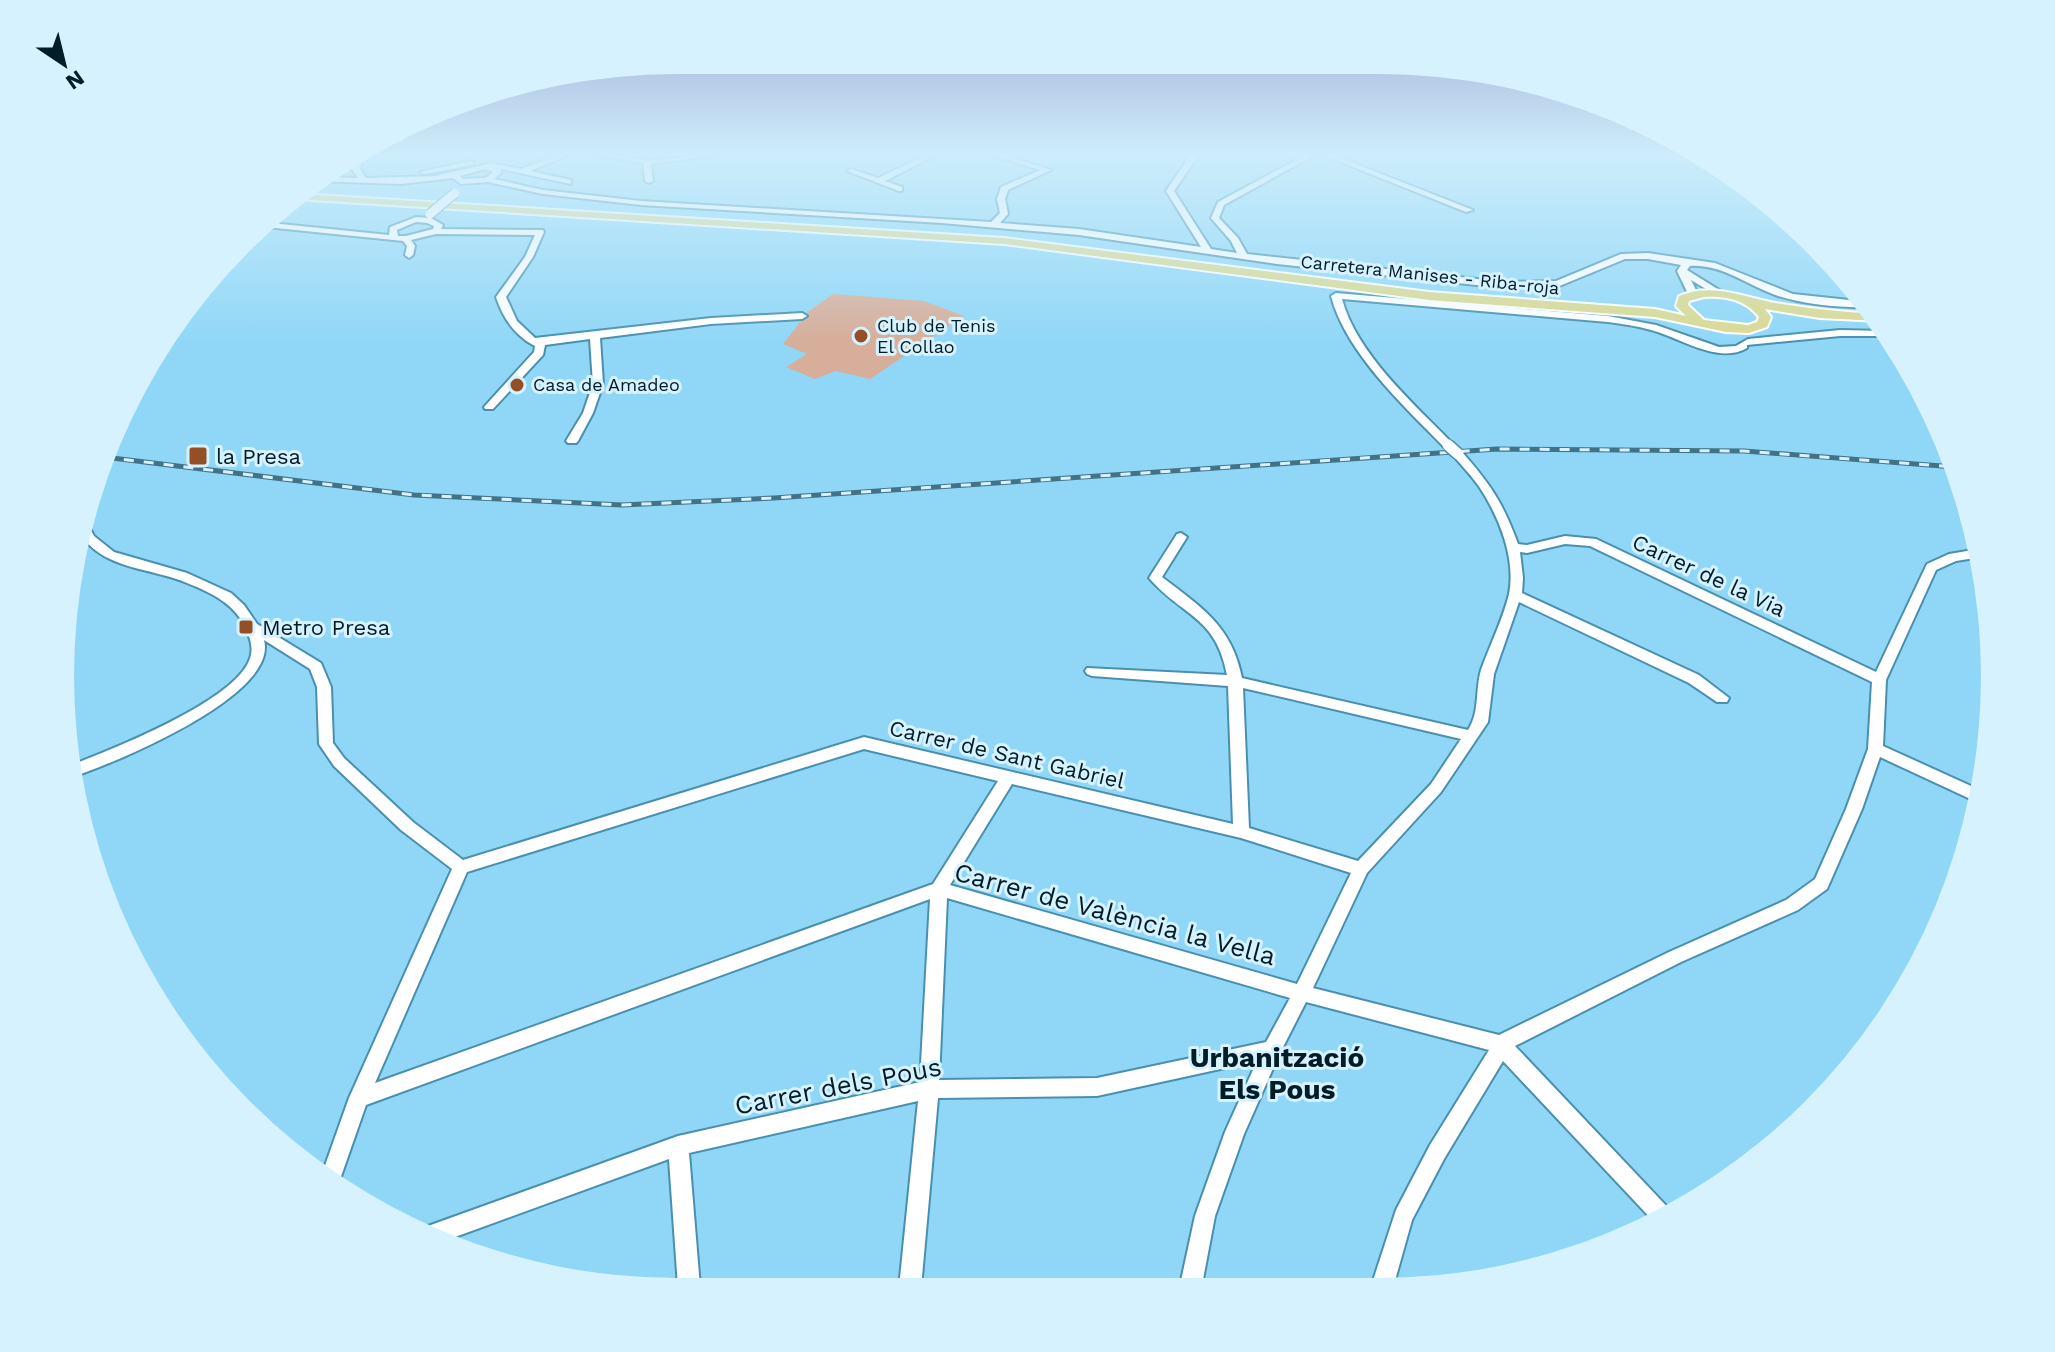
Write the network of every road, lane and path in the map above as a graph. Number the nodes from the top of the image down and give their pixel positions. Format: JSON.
{"nodes":[{"id":1,"x":605,"y":216,"type":"edge"},
{"id":2,"x":705,"y":216,"type":"edge"},
{"id":3,"x":860,"y":216,"type":"edge"},
{"id":4,"x":1002,"y":216,"type":"edge"},
{"id":5,"x":1186,"y":216,"type":"edge"},
{"id":6,"x":1216,"y":216,"type":"edge"},
{"id":7,"x":426,"y":217,"type":"joint"},
{"id":8,"x":993,"y":224,"type":"junction"},
{"id":9,"x":276,"y":226,"type":"edge"},
{"id":10,"x":436,"y":231,"type":"junction"},
{"id":11,"x":394,"y":237,"type":"junction"},
{"id":12,"x":406,"y":239,"type":"junction"},
{"id":13,"x":1207,"y":250,"type":"junction"},
{"id":14,"x":409,"y":255,"type":"dead end"},
{"id":15,"x":1243,"y":255,"type":"junction"},
{"id":16,"x":1685,"y":267,"type":"junction"},
{"id":17,"x":1719,"y":293,"type":"junction"},
{"id":18,"x":1688,"y":296,"type":"junction"},
{"id":19,"x":1751,"y":303,"type":"junction"},
{"id":20,"x":1851,"y":303,"type":"edge"},
{"id":21,"x":802,"y":316,"type":"dead end"},
{"id":22,"x":1862,"y":317,"type":"edge"},
{"id":23,"x":1698,"y":320,"type":"junction"},
{"id":24,"x":1866,"y":323,"type":"edge"},
{"id":25,"x":1763,"y":324,"type":"junction"},
{"id":26,"x":1874,"y":334,"type":"edge"},
{"id":27,"x":595,"y":336,"type":"junction"},
{"id":28,"x":1747,"y":339,"type":"junction"},
{"id":29,"x":533,"y":341,"type":"junction"},
{"id":30,"x":489,"y":407,"type":"dead end"},
{"id":31,"x":572,"y":441,"type":"dead end"},
{"id":32,"x":1181,"y":537,"type":"dead end"},
{"id":33,"x":91,"y":539,"type":"edge"},
{"id":34,"x":1513,"y":547,"type":"junction"},
{"id":35,"x":1968,"y":555,"type":"edge"},
{"id":36,"x":1515,"y":595,"type":"junction"},
{"id":37,"x":253,"y":627,"type":"junction"},
{"id":38,"x":1092,"y":671,"type":"dead end"},
{"id":39,"x":1879,"y":680,"type":"junction"},
{"id":40,"x":1235,"y":681,"type":"junction"},
{"id":41,"x":1722,"y":698,"type":"dead end"},
{"id":42,"x":1472,"y":736,"type":"junction"},
{"id":43,"x":1875,"y":749,"type":"junction"},
{"id":44,"x":81,"y":767,"type":"edge"},
{"id":45,"x":1008,"y":778,"type":"junction"},
{"id":46,"x":1969,"y":792,"type":"edge"},
{"id":47,"x":1241,"y":832,"type":"junction"},
{"id":48,"x":453,"y":862,"type":"junction"},
{"id":49,"x":1361,"y":869,"type":"junction"},
{"id":50,"x":939,"y":889,"type":"junction"},
{"id":51,"x":1302,"y":993,"type":"junction"},
{"id":52,"x":1500,"y":1044,"type":"junction"},
{"id":53,"x":1272,"y":1049,"type":"junction"},
{"id":54,"x":929,"y":1089,"type":"junction"},
{"id":55,"x":359,"y":1098,"type":"junction"},
{"id":56,"x":678,"y":1146,"type":"junction"},
{"id":57,"x":333,"y":1171,"type":"edge"},
{"id":58,"x":1657,"y":1209,"type":"edge"},
{"id":59,"x":443,"y":1231,"type":"edge"},
{"id":60,"x":688,"y":1278,"type":"edge"},
{"id":61,"x":911,"y":1278,"type":"edge"},
{"id":62,"x":1192,"y":1278,"type":"edge"},
{"id":63,"x":1385,"y":1278,"type":"edge"}],
"edges":[{"from":1,"to":23,"type":"main road","name":"Carretera Manises - Riba-roja"},
{"from":2,"to":18,"type":"main road","name":"Carretera Manises - Riba-roja"},
{"from":3,"to":8,"type":"street"},
{"from":4,"to":8,"type":"street"},
{"from":5,"to":13,"type":"street"},
{"from":6,"to":15,"type":"street"},
{"from":7,"to":10,"type":"street"},
{"from":7,"to":11,"type":"street"},
{"from":8,"to":13,"type":"street"},
{"from":9,"to":11,"type":"street"},
{"from":10,"to":12,"type":"street"},
{"from":10,"to":29,"type":"street"},
{"from":11,"to":12,"type":"street"},
{"from":12,"to":14,"type":"street"},
{"from":13,"to":15,"type":"street"},
{"from":15,"to":16,"type":"street"},
{"from":16,"to":17,"type":"street"},
{"from":16,"to":18,"type":"street"},
{"from":16,"to":20,"type":"street"},
{"from":17,"to":18,"type":"main road","name":"Carretera Manises - Riba-roja"},
{"from":17,"to":19,"type":"main road","name":"Carretera Manises - Riba-roja"},
{"from":18,"to":23,"type":"main road"},
{"from":19,"to":22,"type":"main road"},
{"from":19,"to":25,"type":"main road"},
{"from":21,"to":27,"type":"street"},
{"from":23,"to":28,"type":"main road","name":"Carretera Manises - Riba-roja"},
{"from":24,"to":25,"type":"main road"},
{"from":25,"to":28,"type":"main road"},
{"from":26,"to":28,"type":"street"},
{"from":27,"to":29,"type":"street"},
{"from":27,"to":31,"type":"street"},
{"from":28,"to":34,"type":"street"},
{"from":29,"to":30,"type":"street"},
{"from":32,"to":40,"type":"street"},
{"from":33,"to":37,"type":"street"},
{"from":34,"to":36,"type":"street"},
{"from":34,"to":39,"type":"street","name":"Carrer de la Via"},
{"from":35,"to":39,"type":"street"},
{"from":36,"to":41,"type":"street"},
{"from":36,"to":42,"type":"street"},
{"from":37,"to":44,"type":"street"},
{"from":37,"to":48,"type":"street"},
{"from":38,"to":40,"type":"street"},
{"from":39,"to":43,"type":"street"},
{"from":40,"to":42,"type":"street"},
{"from":40,"to":47,"type":"street"},
{"from":42,"to":49,"type":"street"},
{"from":43,"to":46,"type":"street"},
{"from":43,"to":52,"type":"street"},
{"from":45,"to":47,"type":"street","name":"Carrer de Sant Gabriel"},
{"from":45,"to":48,"type":"street","name":"Carrer de Sant Gabriel"},
{"from":45,"to":50,"type":"street"},
{"from":47,"to":49,"type":"street","name":"Carrer de Sant Gabriel"},
{"from":48,"to":55,"type":"street"},
{"from":49,"to":51,"type":"street"},
{"from":50,"to":51,"type":"street","name":"Carrer de València la Vella"},
{"from":50,"to":54,"type":"street"},
{"from":50,"to":55,"type":"street","name":"Carrer de València la Vella"},
{"from":51,"to":52,"type":"street","name":"Carrer de València la Vella"},
{"from":51,"to":53,"type":"street"},
{"from":52,"to":58,"type":"street"},
{"from":52,"to":63,"type":"street"},
{"from":53,"to":54,"type":"street","name":"Carrer dels Pous"},
{"from":53,"to":62,"type":"street"},
{"from":54,"to":56,"type":"street","name":"Carrer dels Pous"},
{"from":54,"to":61,"type":"street"},
{"from":55,"to":57,"type":"street"},
{"from":56,"to":59,"type":"street","name":"Carrer dels Pous"},
{"from":56,"to":60,"type":"street"}]}
